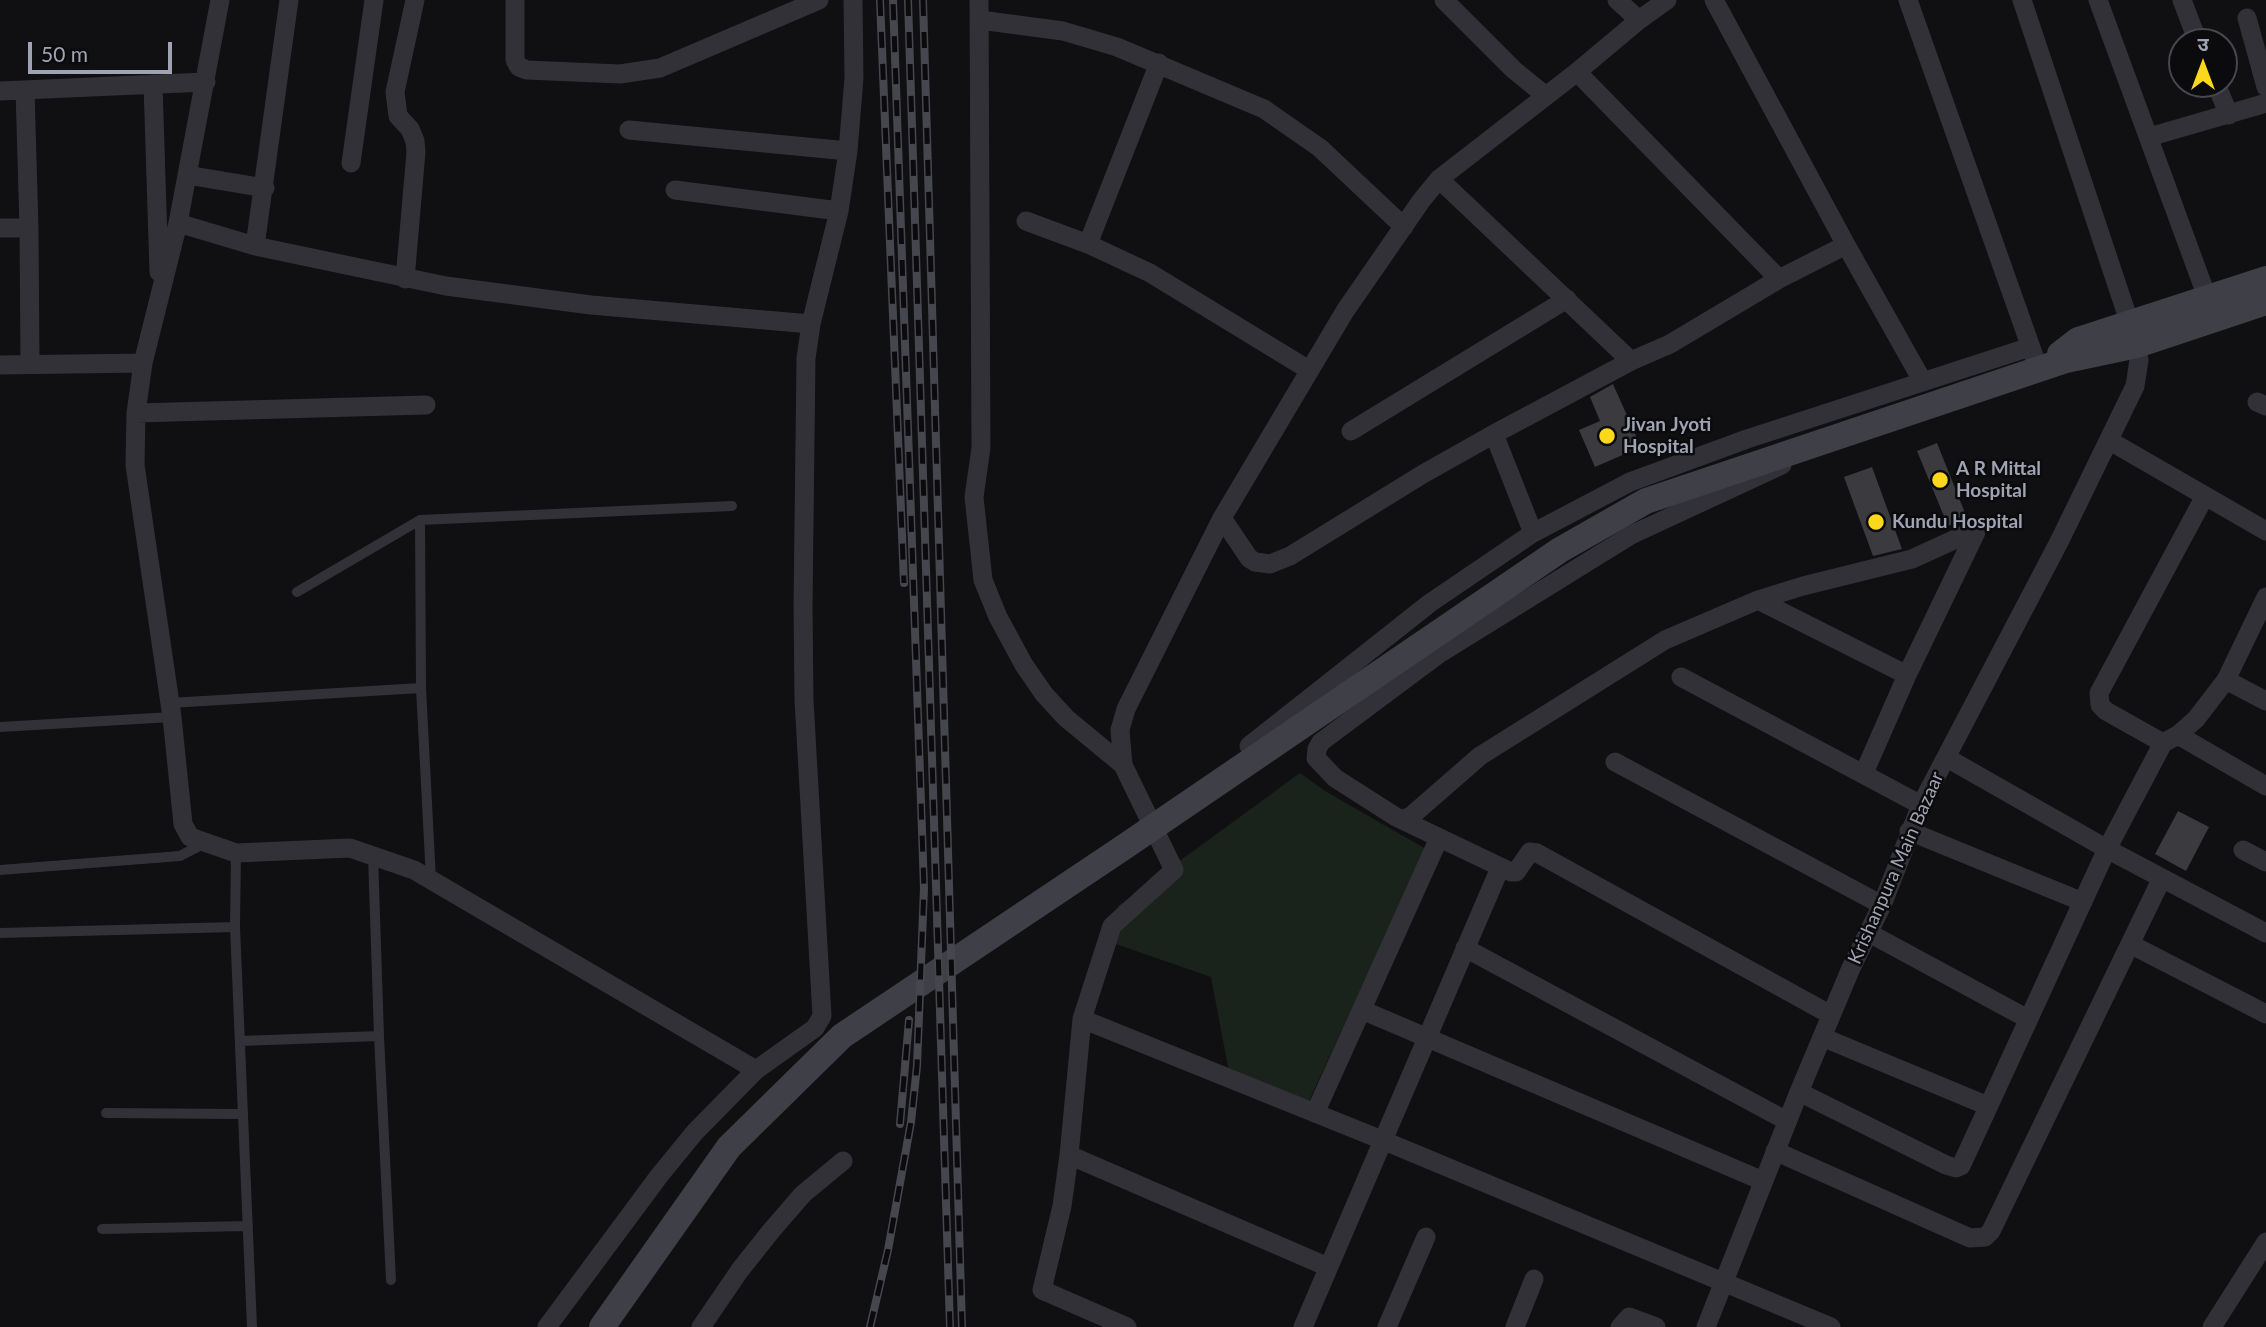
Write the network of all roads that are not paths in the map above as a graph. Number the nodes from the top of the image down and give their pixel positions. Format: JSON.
{"nodes":[{"id":1,"x":220,"y":0,"type":"edge"},
{"id":2,"x":289,"y":0,"type":"edge"},
{"id":3,"x":374,"y":0,"type":"edge"},
{"id":4,"x":415,"y":0,"type":"edge"},
{"id":5,"x":515,"y":0,"type":"edge"},
{"id":6,"x":819,"y":0,"type":"edge"},
{"id":7,"x":853,"y":0,"type":"edge"},
{"id":8,"x":1444,"y":0,"type":"edge"},
{"id":9,"x":1617,"y":0,"type":"edge"},
{"id":10,"x":1667,"y":0,"type":"edge"},
{"id":11,"x":1714,"y":0,"type":"edge"},
{"id":12,"x":1908,"y":0,"type":"edge"},
{"id":13,"x":2022,"y":0,"type":"edge"},
{"id":14,"x":2098,"y":0,"type":"edge"},
{"id":15,"x":2182,"y":0,"type":"edge"},
{"id":16,"x":980,"y":10,"type":"edge"},
{"id":17,"x":2247,"y":18,"type":"dead end"},
{"id":18,"x":1639,"y":20,"type":"junction"},
{"id":19,"x":2193,"y":28,"type":"edge"},
{"id":20,"x":1159,"y":63,"type":"junction"},
{"id":21,"x":1577,"y":72,"type":"junction"},
{"id":22,"x":206,"y":82,"type":"junction"},
{"id":23,"x":153,"y":84,"type":"junction"},
{"id":24,"x":2266,"y":88,"type":"edge"},
{"id":25,"x":25,"y":90,"type":"junction"},
{"id":26,"x":0,"y":91,"type":"edge"},
{"id":27,"x":1546,"y":96,"type":"junction"},
{"id":28,"x":2222,"y":98,"type":"edge"},
{"id":29,"x":2266,"y":103,"type":"edge"},
{"id":30,"x":2229,"y":115,"type":"junction"},
{"id":31,"x":629,"y":130,"type":"dead end"},
{"id":32,"x":2149,"y":137,"type":"junction"},
{"id":33,"x":848,"y":151,"type":"junction"},
{"id":34,"x":351,"y":163,"type":"dead end"},
{"id":35,"x":187,"y":175,"type":"junction"},
{"id":36,"x":1439,"y":180,"type":"junction"},
{"id":37,"x":265,"y":188,"type":"junction"},
{"id":38,"x":675,"y":190,"type":"dead end"},
{"id":39,"x":839,"y":211,"type":"junction"},
{"id":40,"x":1026,"y":221,"type":"dead end"},
{"id":41,"x":178,"y":223,"type":"junction"},
{"id":42,"x":1404,"y":227,"type":"junction"},
{"id":43,"x":0,"y":228,"type":"edge"},
{"id":44,"x":29,"y":228,"type":"junction"},
{"id":45,"x":1088,"y":244,"type":"junction"},
{"id":46,"x":1846,"y":245,"type":"junction"},
{"id":47,"x":255,"y":246,"type":"junction"},
{"id":48,"x":405,"y":279,"type":"junction"},
{"id":49,"x":1779,"y":279,"type":"junction"},
{"id":50,"x":2266,"y":279,"type":"edge"},
{"id":51,"x":160,"y":295,"type":"junction"},
{"id":52,"x":1567,"y":299,"type":"junction"},
{"id":53,"x":2266,"y":302,"type":"edge"},
{"id":54,"x":2211,"y":309,"type":"junction"},
{"id":55,"x":811,"y":324,"type":"junction"},
{"id":56,"x":2133,"y":334,"type":"junction"},
{"id":57,"x":2034,"y":358,"type":"junction"},
{"id":58,"x":1631,"y":362,"type":"junction"},
{"id":59,"x":143,"y":363,"type":"junction"},
{"id":60,"x":30,"y":364,"type":"junction"},
{"id":61,"x":0,"y":365,"type":"edge"},
{"id":62,"x":1309,"y":370,"type":"junction"},
{"id":63,"x":1923,"y":382,"type":"junction"},
{"id":64,"x":426,"y":405,"type":"dead end"},
{"id":65,"x":136,"y":413,"type":"junction"},
{"id":66,"x":1351,"y":431,"type":"dead end"},
{"id":67,"x":1494,"y":434,"type":"junction"},
{"id":68,"x":1825,"y":441,"type":"junction"},
{"id":69,"x":2110,"y":441,"type":"junction"},
{"id":70,"x":2205,"y":496,"type":"junction"},
{"id":71,"x":732,"y":506,"type":"dead end"},
{"id":72,"x":1222,"y":519,"type":"junction"},
{"id":73,"x":421,"y":520,"type":"junction"},
{"id":74,"x":2266,"y":531,"type":"edge"},
{"id":75,"x":1533,"y":533,"type":"junction"},
{"id":76,"x":297,"y":592,"type":"dead end"},
{"id":77,"x":2266,"y":597,"type":"edge"},
{"id":78,"x":1758,"y":600,"type":"junction"},
{"id":79,"x":1907,"y":675,"type":"junction"},
{"id":80,"x":1681,"y":677,"type":"dead end"},
{"id":81,"x":2226,"y":680,"type":"junction"},
{"id":82,"x":421,"y":688,"type":"junction"},
{"id":83,"x":2266,"y":701,"type":"edge"},
{"id":84,"x":171,"y":710,"type":"junction"},
{"id":85,"x":0,"y":727,"type":"edge"},
{"id":86,"x":2171,"y":739,"type":"junction"},
{"id":87,"x":1947,"y":758,"type":"junction"},
{"id":88,"x":1615,"y":761,"type":"dead end"},
{"id":89,"x":1123,"y":765,"type":"junction"},
{"id":90,"x":1864,"y":773,"type":"junction"},
{"id":91,"x":2266,"y":786,"type":"edge"},
{"id":92,"x":1921,"y":804,"type":"junction"},
{"id":93,"x":1396,"y":817,"type":"junction"},
{"id":94,"x":1149,"y":818,"type":"junction"},
{"id":95,"x":1909,"y":831,"type":"junction"},
{"id":96,"x":1439,"y":838,"type":"junction"},
{"id":97,"x":205,"y":842,"type":"junction"},
{"id":98,"x":2107,"y":849,"type":"junction"},
{"id":99,"x":2243,"y":850,"type":"dead end"},
{"id":100,"x":236,"y":853,"type":"junction"},
{"id":101,"x":373,"y":856,"type":"junction"},
{"id":102,"x":2266,"y":862,"type":"edge"},
{"id":103,"x":1500,"y":868,"type":"junction"},
{"id":104,"x":0,"y":870,"type":"edge"},
{"id":105,"x":2162,"y":878,"type":"junction"},
{"id":106,"x":431,"y":880,"type":"junction"},
{"id":107,"x":2082,"y":902,"type":"junction"},
{"id":108,"x":1882,"y":905,"type":"junction"},
{"id":109,"x":235,"y":927,"type":"junction"},
{"id":110,"x":0,"y":933,"type":"edge"},
{"id":111,"x":1869,"y":933,"type":"junction"},
{"id":112,"x":2266,"y":933,"type":"edge"},
{"id":113,"x":2130,"y":944,"type":"junction"},
{"id":114,"x":1465,"y":948,"type":"junction"},
{"id":115,"x":1362,"y":1010,"type":"junction"},
{"id":116,"x":2266,"y":1014,"type":"edge"},
{"id":117,"x":1831,"y":1015,"type":"junction"},
{"id":118,"x":1082,"y":1019,"type":"junction"},
{"id":119,"x":2028,"y":1019,"type":"junction"},
{"id":120,"x":379,"y":1036,"type":"junction"},
{"id":121,"x":1426,"y":1037,"type":"junction"},
{"id":122,"x":1822,"y":1037,"type":"junction"},
{"id":123,"x":240,"y":1041,"type":"junction"},
{"id":124,"x":756,"y":1070,"type":"junction"},
{"id":125,"x":1799,"y":1092,"type":"junction"},
{"id":126,"x":1988,"y":1106,"type":"junction"},
{"id":127,"x":106,"y":1113,"type":"dead end"},
{"id":128,"x":1315,"y":1113,"type":"junction"},
{"id":129,"x":243,"y":1114,"type":"junction"},
{"id":130,"x":1787,"y":1121,"type":"junction"},
{"id":131,"x":1382,"y":1140,"type":"junction"},
{"id":132,"x":1775,"y":1151,"type":"junction"},
{"id":133,"x":1069,"y":1155,"type":"junction"},
{"id":134,"x":844,"y":1161,"type":"dead end"},
{"id":135,"x":1763,"y":1181,"type":"junction"},
{"id":136,"x":247,"y":1226,"type":"junction"},
{"id":137,"x":102,"y":1229,"type":"dead end"},
{"id":138,"x":1426,"y":1237,"type":"dead end"},
{"id":139,"x":2266,"y":1242,"type":"edge"},
{"id":140,"x":1328,"y":1267,"type":"junction"},
{"id":141,"x":1534,"y":1279,"type":"dead end"},
{"id":142,"x":391,"y":1280,"type":"dead end"},
{"id":143,"x":1723,"y":1284,"type":"junction"},
{"id":144,"x":252,"y":1327,"type":"edge"},
{"id":145,"x":547,"y":1327,"type":"edge"},
{"id":146,"x":602,"y":1327,"type":"edge"},
{"id":147,"x":701,"y":1327,"type":"edge"},
{"id":148,"x":1127,"y":1327,"type":"edge"},
{"id":149,"x":1303,"y":1327,"type":"edge"},
{"id":150,"x":1387,"y":1327,"type":"edge"},
{"id":151,"x":1515,"y":1327,"type":"edge"},
{"id":152,"x":1620,"y":1327,"type":"edge"},
{"id":153,"x":1656,"y":1327,"type":"edge"},
{"id":154,"x":1706,"y":1327,"type":"edge"},
{"id":155,"x":1831,"y":1327,"type":"edge"},
{"id":156,"x":2212,"y":1327,"type":"edge"}],
"edges":[{"from":1,"to":22,"type":"street"},
{"from":2,"to":37,"type":"street"},
{"from":3,"to":34,"type":"street"},
{"from":4,"to":48,"type":"street"},
{"from":5,"to":6,"type":"street"},
{"from":7,"to":33,"type":"street"},
{"from":8,"to":27,"type":"street"},
{"from":9,"to":18,"type":"street"},
{"from":10,"to":18,"type":"street"},
{"from":11,"to":46,"type":"street"},
{"from":12,"to":57,"type":"street"},
{"from":13,"to":56,"type":"street","name":"Krishanpura Main Bazaar"},
{"from":14,"to":32,"type":"street"},
{"from":15,"to":19,"type":"street"},
{"from":16,"to":20,"type":"street"},
{"from":16,"to":89,"type":"street"},
{"from":17,"to":24,"type":"street"},
{"from":18,"to":21,"type":"street"},
{"from":20,"to":42,"type":"street"},
{"from":20,"to":45,"type":"street"},
{"from":21,"to":27,"type":"street"},
{"from":21,"to":49,"type":"street"},
{"from":22,"to":23,"type":"street"},
{"from":22,"to":35,"type":"street"},
{"from":23,"to":25,"type":"street"},
{"from":23,"to":51,"type":"street"},
{"from":25,"to":26,"type":"street"},
{"from":25,"to":44,"type":"street"},
{"from":27,"to":36,"type":"street"},
{"from":28,"to":30,"type":"street"},
{"from":29,"to":30,"type":"street"},
{"from":30,"to":32,"type":"street"},
{"from":31,"to":33,"type":"street"},
{"from":32,"to":54,"type":"street"},
{"from":33,"to":39,"type":"street"},
{"from":35,"to":37,"type":"street"},
{"from":35,"to":41,"type":"street"},
{"from":36,"to":42,"type":"street"},
{"from":36,"to":52,"type":"street"},
{"from":37,"to":47,"type":"street"},
{"from":38,"to":39,"type":"street"},
{"from":39,"to":55,"type":"street"},
{"from":40,"to":45,"type":"street"},
{"from":41,"to":47,"type":"street"},
{"from":41,"to":51,"type":"street"},
{"from":42,"to":62,"type":"street"},
{"from":43,"to":44,"type":"street"},
{"from":44,"to":60,"type":"street"},
{"from":45,"to":62,"type":"street"},
{"from":46,"to":49,"type":"street"},
{"from":46,"to":63,"type":"street"},
{"from":47,"to":48,"type":"street"},
{"from":48,"to":55,"type":"street"},
{"from":49,"to":58,"type":"street"},
{"from":50,"to":54,"type":"main road"},
{"from":51,"to":59,"type":"street"},
{"from":52,"to":58,"type":"street"},
{"from":52,"to":66,"type":"street"},
{"from":53,"to":54,"type":"main road"},
{"from":54,"to":56,"type":"main road"},
{"from":55,"to":124,"type":"street"},
{"from":56,"to":57,"type":"main road"},
{"from":56,"to":69,"type":"street","name":"Krishanpura Main Bazaar"},
{"from":57,"to":63,"type":"street"},
{"from":57,"to":68,"type":"main road"},
{"from":58,"to":67,"type":"street"},
{"from":59,"to":60,"type":"street"},
{"from":59,"to":65,"type":"street"},
{"from":60,"to":61,"type":"street"},
{"from":62,"to":72,"type":"street"},
{"from":63,"to":75,"type":"street"},
{"from":64,"to":65,"type":"street"},
{"from":65,"to":84,"type":"street"},
{"from":67,"to":72,"type":"street"},
{"from":67,"to":75,"type":"street"},
{"from":68,"to":93,"type":"street"},
{"from":68,"to":146,"type":"main road"},
{"from":69,"to":70,"type":"street"},
{"from":69,"to":87,"type":"street","name":"Krishanpura Main Bazaar"},
{"from":70,"to":74,"type":"street"},
{"from":70,"to":86,"type":"street"},
{"from":71,"to":73,"type":"lane"},
{"from":72,"to":89,"type":"street"},
{"from":73,"to":76,"type":"lane"},
{"from":73,"to":82,"type":"lane"},
{"from":75,"to":94,"type":"street"},
{"from":77,"to":81,"type":"street"},
{"from":78,"to":79,"type":"street"},
{"from":78,"to":79,"type":"street"},
{"from":78,"to":93,"type":"street"},
{"from":79,"to":90,"type":"street"},
{"from":80,"to":90,"type":"street"},
{"from":81,"to":83,"type":"street"},
{"from":81,"to":86,"type":"street"},
{"from":82,"to":84,"type":"lane"},
{"from":82,"to":106,"type":"lane"},
{"from":84,"to":85,"type":"lane"},
{"from":84,"to":97,"type":"street"},
{"from":86,"to":91,"type":"street"},
{"from":86,"to":98,"type":"street"},
{"from":87,"to":92,"type":"street","name":"Krishanpura Main Bazaar"},
{"from":87,"to":98,"type":"street"},
{"from":88,"to":108,"type":"street"},
{"from":89,"to":94,"type":"street"},
{"from":90,"to":92,"type":"street"},
{"from":92,"to":95,"type":"street","name":"Krishanpura Main Bazaar"},
{"from":93,"to":96,"type":"street"},
{"from":94,"to":118,"type":"street"},
{"from":95,"to":107,"type":"street"},
{"from":95,"to":108,"type":"street","name":"Krishanpura Main Bazaar"},
{"from":96,"to":103,"type":"street"},
{"from":96,"to":115,"type":"street"},
{"from":97,"to":100,"type":"street"},
{"from":97,"to":104,"type":"lane"},
{"from":98,"to":105,"type":"street"},
{"from":98,"to":107,"type":"street"},
{"from":99,"to":102,"type":"street"},
{"from":100,"to":101,"type":"street"},
{"from":100,"to":109,"type":"lane"},
{"from":101,"to":106,"type":"street"},
{"from":101,"to":120,"type":"lane"},
{"from":103,"to":114,"type":"street"},
{"from":103,"to":117,"type":"street"},
{"from":105,"to":112,"type":"street"},
{"from":105,"to":113,"type":"street"},
{"from":106,"to":124,"type":"street"},
{"from":107,"to":119,"type":"street"},
{"from":108,"to":111,"type":"street","name":"Krishanpura Main Bazaar"},
{"from":109,"to":110,"type":"lane"},
{"from":109,"to":123,"type":"lane"},
{"from":111,"to":117,"type":"street","name":"Krishanpura Main Bazaar"},
{"from":111,"to":119,"type":"street"},
{"from":113,"to":116,"type":"street"},
{"from":113,"to":132,"type":"street"},
{"from":114,"to":121,"type":"street"},
{"from":114,"to":130,"type":"street"},
{"from":115,"to":121,"type":"street"},
{"from":115,"to":128,"type":"street"},
{"from":117,"to":122,"type":"street","name":"Krishanpura Main Bazaar"},
{"from":118,"to":128,"type":"street"},
{"from":118,"to":133,"type":"street"},
{"from":119,"to":126,"type":"street"},
{"from":120,"to":123,"type":"lane"},
{"from":120,"to":142,"type":"lane"},
{"from":121,"to":131,"type":"street"},
{"from":121,"to":135,"type":"street"},
{"from":122,"to":125,"type":"street","name":"Krishanpura Main Bazaar"},
{"from":122,"to":126,"type":"street"},
{"from":123,"to":129,"type":"lane"},
{"from":124,"to":145,"type":"street"},
{"from":125,"to":126,"type":"street"},
{"from":125,"to":130,"type":"street","name":"Krishanpura Main Bazaar"},
{"from":127,"to":129,"type":"lane"},
{"from":128,"to":131,"type":"street"},
{"from":129,"to":136,"type":"lane"},
{"from":130,"to":132,"type":"street","name":"Krishanpura Main Bazaar"},
{"from":131,"to":140,"type":"street"},
{"from":131,"to":143,"type":"street"},
{"from":132,"to":135,"type":"street","name":"Krishanpura Main Bazaar"},
{"from":133,"to":140,"type":"street"},
{"from":133,"to":148,"type":"street"},
{"from":134,"to":147,"type":"street"},
{"from":135,"to":143,"type":"street","name":"Krishanpura Main Bazaar"},
{"from":136,"to":137,"type":"lane"},
{"from":136,"to":144,"type":"lane"},
{"from":138,"to":150,"type":"street"},
{"from":139,"to":156,"type":"street"},
{"from":140,"to":149,"type":"street"},
{"from":141,"to":151,"type":"street"},
{"from":143,"to":154,"type":"street","name":"Krishanpura Main Bazaar"},
{"from":143,"to":155,"type":"street"},
{"from":152,"to":153,"type":"street"}]}
